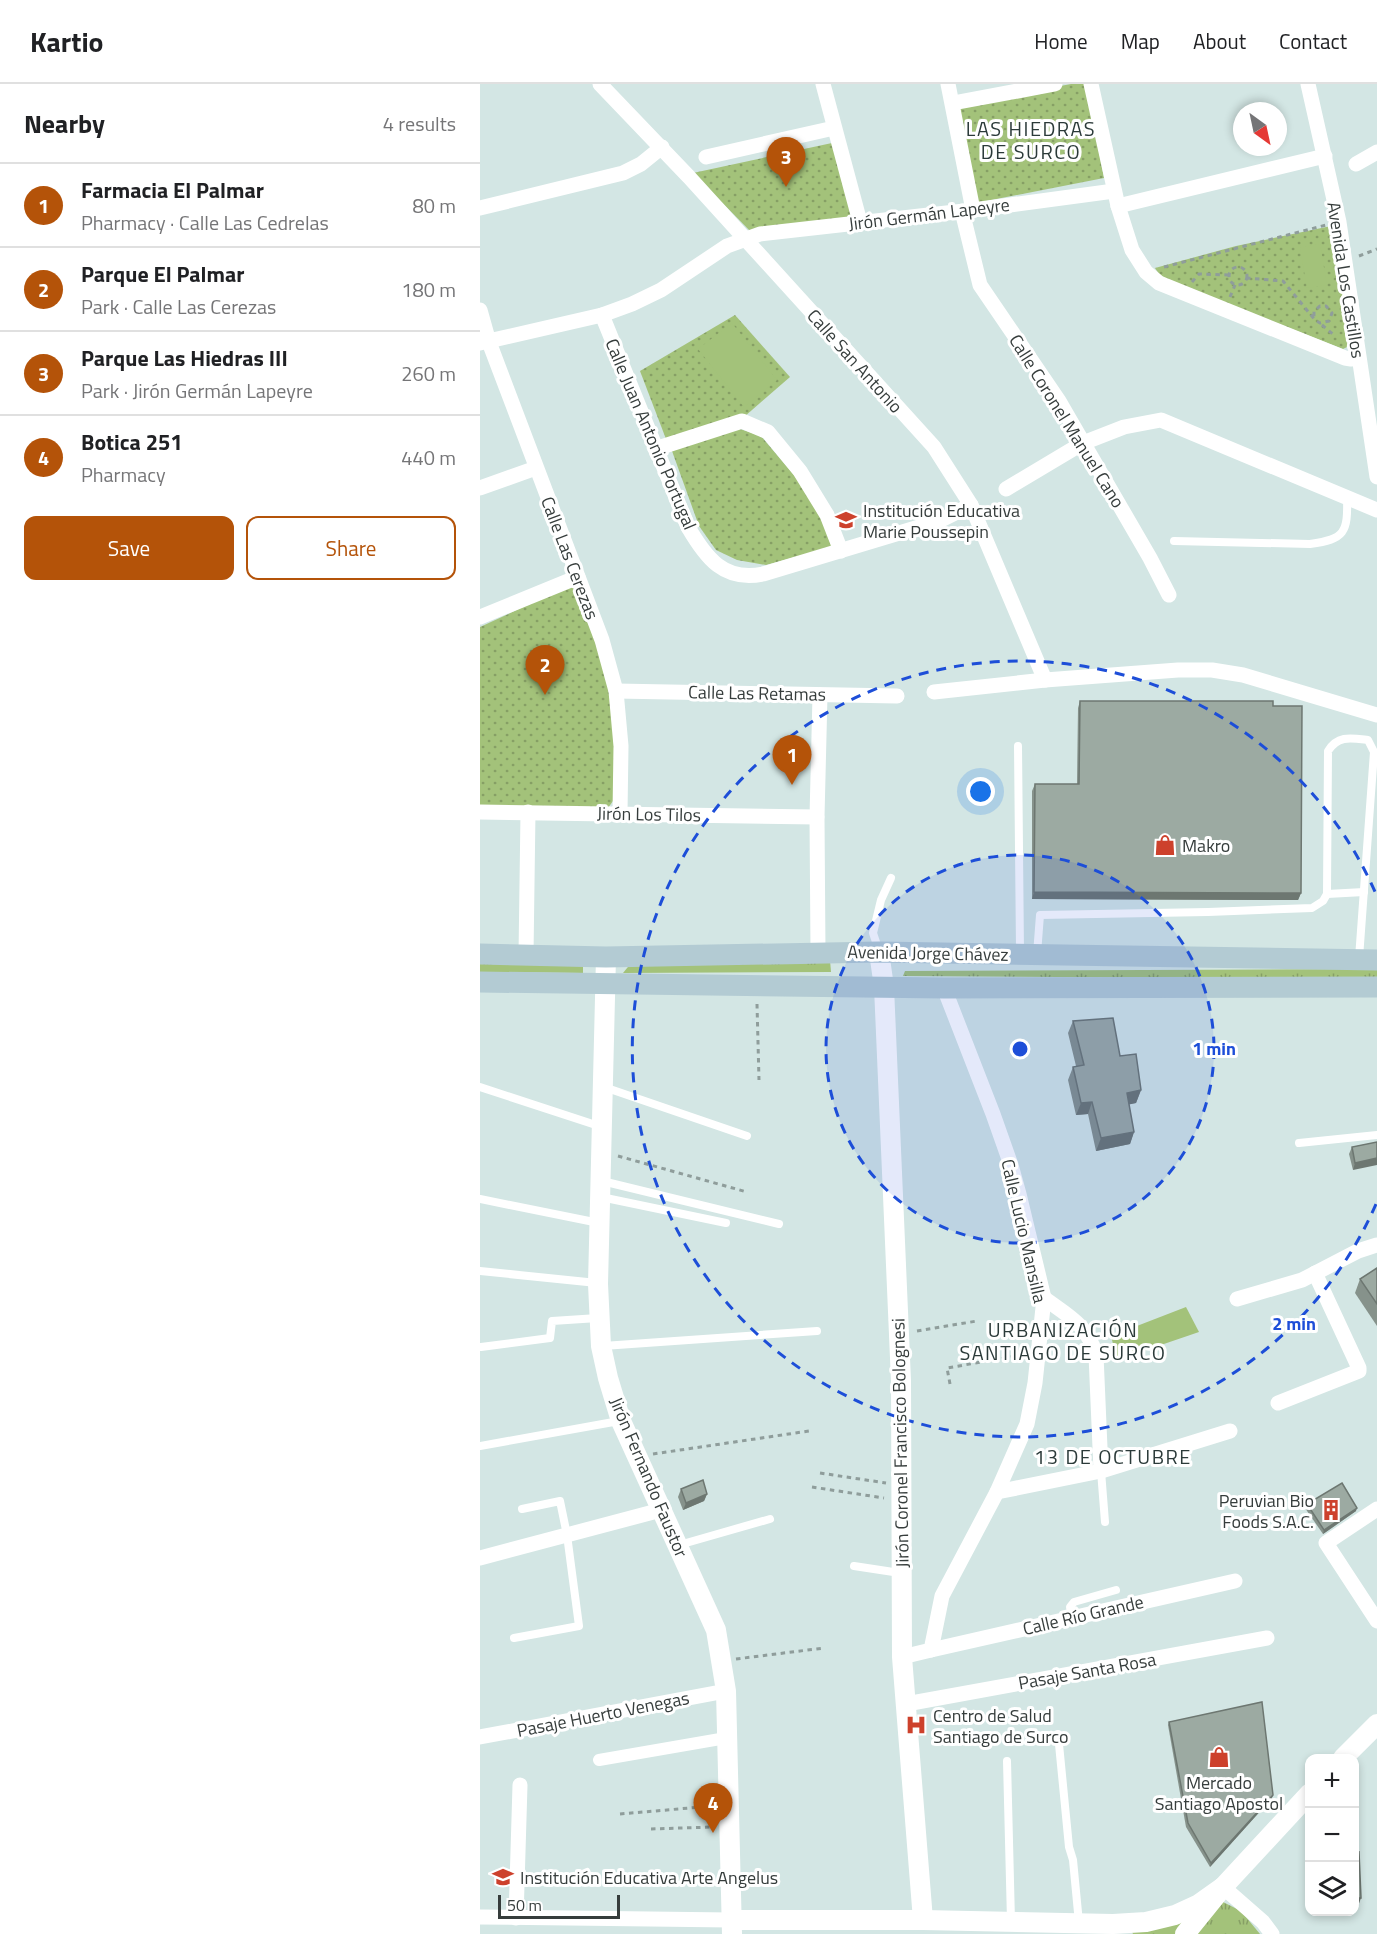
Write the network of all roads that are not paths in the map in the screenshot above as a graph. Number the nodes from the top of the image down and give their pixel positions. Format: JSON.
{"nodes":[{"id":1,"x":600,"y":84,"type":"edge"},
{"id":2,"x":823,"y":84,"type":"edge"},
{"id":3,"x":948,"y":84,"type":"edge"},
{"id":4,"x":1055,"y":84,"type":"edge"},
{"id":5,"x":1091,"y":84,"type":"edge"},
{"id":6,"x":1308,"y":84,"type":"edge"},
{"id":7,"x":953,"y":103,"type":"junction"},
{"id":8,"x":834,"y":128,"type":"junction"},
{"id":9,"x":662,"y":147,"type":"junction"},
{"id":10,"x":1377,"y":152,"type":"edge"},
{"id":11,"x":1325,"y":156,"type":"junction"},
{"id":12,"x":706,"y":157,"type":"dead end"},
{"id":13,"x":1356,"y":164,"type":"dead end"},
{"id":14,"x":1114,"y":191,"type":"junction"},
{"id":15,"x":1118,"y":206,"type":"junction"},
{"id":16,"x":480,"y":208,"type":"edge"},
{"id":17,"x":967,"y":210,"type":"junction"},
{"id":18,"x":860,"y":222,"type":"junction"},
{"id":19,"x":744,"y":238,"type":"junction"},
{"id":20,"x":480,"y":310,"type":"edge"},
{"id":21,"x":602,"y":315,"type":"junction"},
{"id":22,"x":484,"y":343,"type":"edge"},
{"id":23,"x":1358,"y":358,"type":"junction"},
{"id":24,"x":1083,"y":443,"type":"junction"},
{"id":25,"x":655,"y":449,"type":"junction"},
{"id":26,"x":536,"y":468,"type":"junction"},
{"id":27,"x":1377,"y":477,"type":"edge"},
{"id":28,"x":480,"y":488,"type":"edge"},
{"id":29,"x":1006,"y":489,"type":"dead end"},
{"id":30,"x":1347,"y":497,"type":"junction"},
{"id":31,"x":970,"y":505,"type":"junction"},
{"id":32,"x":1377,"y":510,"type":"edge"},
{"id":33,"x":1174,"y":541,"type":"dead end"},
{"id":34,"x":841,"y":551,"type":"junction"},
{"id":35,"x":578,"y":577,"type":"junction"},
{"id":36,"x":1169,"y":595,"type":"dead end"},
{"id":37,"x":480,"y":617,"type":"edge"},
{"id":38,"x":1045,"y":680,"type":"junction"},
{"id":39,"x":616,"y":690,"type":"junction"},
{"id":40,"x":934,"y":692,"type":"dead end"},
{"id":41,"x":820,"y":695,"type":"junction"},
{"id":42,"x":897,"y":696,"type":"dead end"},
{"id":43,"x":1377,"y":715,"type":"edge"},
{"id":44,"x":1018,"y":746,"type":"dead end"},
{"id":45,"x":480,"y":812,"type":"edge"},
{"id":46,"x":528,"y":812,"type":"junction"},
{"id":47,"x":620,"y":813,"type":"junction"},
{"id":48,"x":817,"y":817,"type":"junction"},
{"id":49,"x":891,"y":878,"type":"dead end"},
{"id":50,"x":1364,"y":892,"type":"junction"},
{"id":51,"x":1327,"y":894,"type":"junction"},
{"id":52,"x":818,"y":952,"type":"junction"},
{"id":53,"x":879,"y":952,"type":"junction"},
{"id":54,"x":480,"y":954,"type":"edge"},
{"id":55,"x":526,"y":955,"type":"junction"},
{"id":56,"x":1029,"y":955,"type":"junction"},
{"id":57,"x":606,"y":957,"type":"junction"},
{"id":58,"x":1368,"y":960,"type":"edge"},
{"id":59,"x":480,"y":982,"type":"edge"},
{"id":60,"x":606,"y":982,"type":"junction"},
{"id":61,"x":884,"y":987,"type":"junction"},
{"id":62,"x":1377,"y":987,"type":"edge"},
{"id":63,"x":944,"y":988,"type":"junction"},
{"id":64,"x":480,"y":1087,"type":"edge"},
{"id":65,"x":604,"y":1087,"type":"junction"},
{"id":66,"x":603,"y":1127,"type":"junction"},
{"id":67,"x":1377,"y":1135,"type":"edge"},
{"id":68,"x":747,"y":1136,"type":"dead end"},
{"id":69,"x":1299,"y":1143,"type":"dead end"},
{"id":70,"x":601,"y":1189,"type":"junction"},
{"id":71,"x":480,"y":1200,"type":"edge"},
{"id":72,"x":726,"y":1223,"type":"dead end"},
{"id":73,"x":600,"y":1224,"type":"junction"},
{"id":74,"x":778,"y":1224,"type":"dead end"},
{"id":75,"x":1377,"y":1245,"type":"edge"},
{"id":76,"x":480,"y":1271,"type":"edge"},
{"id":77,"x":1316,"y":1273,"type":"junction"},
{"id":78,"x":598,"y":1284,"type":"junction"},
{"id":79,"x":1044,"y":1298,"type":"junction"},
{"id":80,"x":1237,"y":1299,"type":"dead end"},
{"id":81,"x":600,"y":1318,"type":"junction"},
{"id":82,"x":817,"y":1330,"type":"dead end"},
{"id":83,"x":601,"y":1346,"type":"junction"},
{"id":84,"x":481,"y":1347,"type":"edge"},
{"id":85,"x":1278,"y":1403,"type":"dead end"},
{"id":86,"x":621,"y":1421,"type":"junction"},
{"id":87,"x":1230,"y":1431,"type":"dead end"},
{"id":88,"x":480,"y":1446,"type":"edge"},
{"id":89,"x":1101,"y":1471,"type":"junction"},
{"id":90,"x":997,"y":1492,"type":"junction"},
{"id":91,"x":522,"y":1509,"type":"dead end"},
{"id":92,"x":1377,"y":1509,"type":"edge"},
{"id":93,"x":660,"y":1510,"type":"junction"},
{"id":94,"x":770,"y":1519,"type":"dead end"},
{"id":95,"x":1105,"y":1522,"type":"dead end"},
{"id":96,"x":567,"y":1535,"type":"junction"},
{"id":97,"x":677,"y":1546,"type":"junction"},
{"id":98,"x":480,"y":1558,"type":"edge"},
{"id":99,"x":854,"y":1566,"type":"dead end"},
{"id":100,"x":902,"y":1574,"type":"junction"},
{"id":101,"x":1235,"y":1581,"type":"dead end"},
{"id":102,"x":1116,"y":1590,"type":"dead end"},
{"id":103,"x":1072,"y":1618,"type":"junction"},
{"id":104,"x":1377,"y":1621,"type":"edge"},
{"id":105,"x":514,"y":1638,"type":"dead end"},
{"id":106,"x":1267,"y":1638,"type":"dead end"},
{"id":107,"x":931,"y":1650,"type":"junction"},
{"id":108,"x":903,"y":1657,"type":"junction"},
{"id":109,"x":726,"y":1691,"type":"junction"},
{"id":110,"x":906,"y":1704,"type":"junction"},
{"id":111,"x":1377,"y":1724,"type":"edge"},
{"id":112,"x":1058,"y":1734,"type":"dead end"},
{"id":113,"x":480,"y":1737,"type":"edge"},
{"id":114,"x":726,"y":1738,"type":"junction"},
{"id":115,"x":1347,"y":1754,"type":"edge"},
{"id":116,"x":599,"y":1760,"type":"dead end"},
{"id":117,"x":1007,"y":1761,"type":"dead end"},
{"id":118,"x":520,"y":1785,"type":"dead end"},
{"id":119,"x":1305,"y":1798,"type":"edge"},
{"id":120,"x":1223,"y":1887,"type":"junction"},
{"id":121,"x":480,"y":1917,"type":"edge"},
{"id":122,"x":516,"y":1918,"type":"junction"},
{"id":123,"x":1012,"y":1922,"type":"junction"},
{"id":124,"x":1079,"y":1924,"type":"junction"},
{"id":125,"x":732,"y":1927,"type":"edge"},
{"id":126,"x":924,"y":1927,"type":"edge"},
{"id":127,"x":1117,"y":1929,"type":"edge"},
{"id":128,"x":1185,"y":1934,"type":"edge"},
{"id":129,"x":1272,"y":1934,"type":"edge"}],
"edges":[{"from":1,"to":9,"type":"street","name":"Calle San Antonio"},
{"from":2,"to":8,"type":"street"},
{"from":3,"to":7,"type":"street","name":"Calle Coronel Manuel Cano"},
{"from":4,"to":7,"type":"street"},
{"from":5,"to":14,"type":"street"},
{"from":6,"to":11,"type":"street","name":"Avenida Los Castillos"},
{"from":7,"to":17,"type":"street","name":"Calle Coronel Manuel Cano"},
{"from":8,"to":12,"type":"street"},
{"from":8,"to":18,"type":"street"},
{"from":9,"to":16,"type":"street"},
{"from":9,"to":19,"type":"street","name":"Calle San Antonio"},
{"from":10,"to":13,"type":"street"},
{"from":11,"to":15,"type":"street"},
{"from":11,"to":23,"type":"street","name":"Avenida Los Castillos"},
{"from":14,"to":15,"type":"street"},
{"from":14,"to":17,"type":"street","name":"Jirón Germán Lapeyre"},
{"from":15,"to":23,"type":"street"},
{"from":17,"to":18,"type":"street","name":"Jirón Germán Lapeyre"},
{"from":17,"to":24,"type":"street","name":"Calle Coronel Manuel Cano"},
{"from":18,"to":19,"type":"street","name":"Jirón Germán Lapeyre"},
{"from":19,"to":21,"type":"street","name":"Jirón Germán Lapeyre"},
{"from":19,"to":31,"type":"street","name":"Calle San Antonio"},
{"from":20,"to":22,"type":"street","name":"Calle Las Cerezas"},
{"from":21,"to":22,"type":"street","name":"Jirón Germán Lapeyre"},
{"from":21,"to":25,"type":"street","name":"Calle Juan Antonio Portugal"},
{"from":22,"to":26,"type":"street","name":"Calle Las Cerezas"},
{"from":23,"to":27,"type":"street","name":"Avenida Los Castillos"},
{"from":24,"to":29,"type":"street"},
{"from":24,"to":30,"type":"street"},
{"from":24,"to":36,"type":"street","name":"Calle Coronel Manuel Cano"},
{"from":25,"to":34,"type":"street"},
{"from":25,"to":34,"type":"street","name":"Calle Juan Antonio Portugal"},
{"from":26,"to":28,"type":"street"},
{"from":26,"to":35,"type":"street","name":"Calle Las Cerezas"},
{"from":30,"to":32,"type":"street"},
{"from":30,"to":33,"type":"lane"},
{"from":31,"to":34,"type":"street","name":"Calle Juan Antonio Portugal"},
{"from":31,"to":38,"type":"street","name":"Calle San Antonio"},
{"from":35,"to":37,"type":"street"},
{"from":35,"to":39,"type":"street","name":"Calle Las Cerezas"},
{"from":38,"to":40,"type":"street"},
{"from":38,"to":43,"type":"street"},
{"from":39,"to":41,"type":"street","name":"Calle Las Retamas"},
{"from":39,"to":47,"type":"street","name":"Calle Las Cerezas"},
{"from":41,"to":42,"type":"street","name":"Calle Las Retamas"},
{"from":41,"to":48,"type":"street"},
{"from":44,"to":56,"type":"lane"},
{"from":45,"to":46,"type":"street","name":"Jirón Los Tilos"},
{"from":46,"to":47,"type":"street","name":"Jirón Los Tilos"},
{"from":46,"to":55,"type":"street"},
{"from":47,"to":48,"type":"street","name":"Jirón Los Tilos"},
{"from":48,"to":52,"type":"street"},
{"from":49,"to":53,"type":"lane"},
{"from":50,"to":51,"type":"lane"},
{"from":50,"to":51,"type":"lane"},
{"from":50,"to":58,"type":"lane"},
{"from":51,"to":56,"type":"lane"},
{"from":52,"to":53,"type":"main road","name":"Avenida Jorge Chávez"},
{"from":52,"to":57,"type":"main road","name":"Avenida Jorge Chávez"},
{"from":53,"to":56,"type":"main road","name":"Avenida Jorge Chávez"},
{"from":53,"to":61,"type":"street","name":"Jirón Coronel Francisco Bolognesi"},
{"from":54,"to":55,"type":"main road","name":"Avenida Jorge Chávez"},
{"from":55,"to":57,"type":"main road","name":"Avenida Jorge Chávez"},
{"from":56,"to":58,"type":"main road","name":"Avenida Jorge Chávez"},
{"from":57,"to":60,"type":"street","name":"Jirón Fernando Faustor"},
{"from":59,"to":60,"type":"main road","name":"Avenida Jorge Chávez"},
{"from":60,"to":61,"type":"main road","name":"Avenida Jorge Chávez"},
{"from":60,"to":65,"type":"street","name":"Jirón Fernando Faustor"},
{"from":61,"to":63,"type":"main road","name":"Avenida Jorge Chávez"},
{"from":61,"to":100,"type":"street","name":"Jirón Coronel Francisco Bolognesi"},
{"from":62,"to":63,"type":"main road","name":"Avenida Jorge Chávez"},
{"from":63,"to":79,"type":"street","name":"Calle Lucio Mansilla"},
{"from":64,"to":66,"type":"lane"},
{"from":65,"to":66,"type":"street","name":"Jirón Fernando Faustor"},
{"from":65,"to":68,"type":"lane"},
{"from":66,"to":70,"type":"street","name":"Jirón Fernando Faustor"},
{"from":67,"to":69,"type":"lane"},
{"from":70,"to":72,"type":"lane"},
{"from":70,"to":73,"type":"street","name":"Jirón Fernando Faustor"},
{"from":70,"to":74,"type":"lane"},
{"from":71,"to":73,"type":"lane"},
{"from":73,"to":78,"type":"street","name":"Jirón Fernando Faustor"},
{"from":75,"to":77,"type":"street"},
{"from":76,"to":78,"type":"lane"},
{"from":77,"to":80,"type":"street"},
{"from":77,"to":85,"type":"street"},
{"from":78,"to":81,"type":"street","name":"Jirón Fernando Faustor"},
{"from":79,"to":89,"type":"street"},
{"from":79,"to":90,"type":"street","name":"Calle Lucio Mansilla"},
{"from":81,"to":83,"type":"street","name":"Jirón Fernando Faustor"},
{"from":81,"to":84,"type":"lane"},
{"from":82,"to":83,"type":"lane"},
{"from":83,"to":86,"type":"street","name":"Jirón Fernando Faustor"},
{"from":86,"to":88,"type":"lane"},
{"from":86,"to":93,"type":"street","name":"Jirón Fernando Faustor"},
{"from":87,"to":89,"type":"street"},
{"from":89,"to":90,"type":"street"},
{"from":89,"to":95,"type":"lane"},
{"from":90,"to":107,"type":"street","name":"Calle Lucio Mansilla"},
{"from":91,"to":96,"type":"lane"},
{"from":92,"to":104,"type":"street"},
{"from":93,"to":96,"type":"street"},
{"from":93,"to":97,"type":"street","name":"Jirón Fernando Faustor"},
{"from":94,"to":97,"type":"lane"},
{"from":96,"to":98,"type":"street"},
{"from":96,"to":105,"type":"lane"},
{"from":97,"to":109,"type":"street","name":"Jirón Fernando Faustor"},
{"from":99,"to":100,"type":"lane"},
{"from":100,"to":108,"type":"street","name":"Jirón Coronel Francisco Bolognesi"},
{"from":101,"to":103,"type":"street","name":"Calle Río Grande"},
{"from":102,"to":103,"type":"lane"},
{"from":103,"to":107,"type":"street","name":"Calle Río Grande"},
{"from":106,"to":110,"type":"street","name":"Pasaje Santa Rosa"},
{"from":107,"to":108,"type":"street"},
{"from":108,"to":110,"type":"street","name":"Jirón Coronel Francisco Bolognesi"},
{"from":109,"to":113,"type":"street","name":"Pasaje Huerto Venegas"},
{"from":109,"to":114,"type":"street","name":"Jirón Fernando Faustor"},
{"from":110,"to":126,"type":"street","name":"Jirón Coronel Francisco Bolognesi"},
{"from":111,"to":115,"type":"street"},
{"from":112,"to":124,"type":"lane"},
{"from":114,"to":116,"type":"street"},
{"from":114,"to":125,"type":"street","name":"Jirón Fernando Faustor"},
{"from":117,"to":123,"type":"lane"},
{"from":118,"to":122,"type":"street"},
{"from":119,"to":120,"type":"street"},
{"from":120,"to":127,"type":"street"},
{"from":120,"to":128,"type":"street"},
{"from":120,"to":129,"type":"street"},
{"from":121,"to":122,"type":"street"},
{"from":122,"to":125,"type":"street"},
{"from":123,"to":124,"type":"street"},
{"from":123,"to":126,"type":"street"},
{"from":124,"to":127,"type":"street"},
{"from":125,"to":126,"type":"street"}]}
